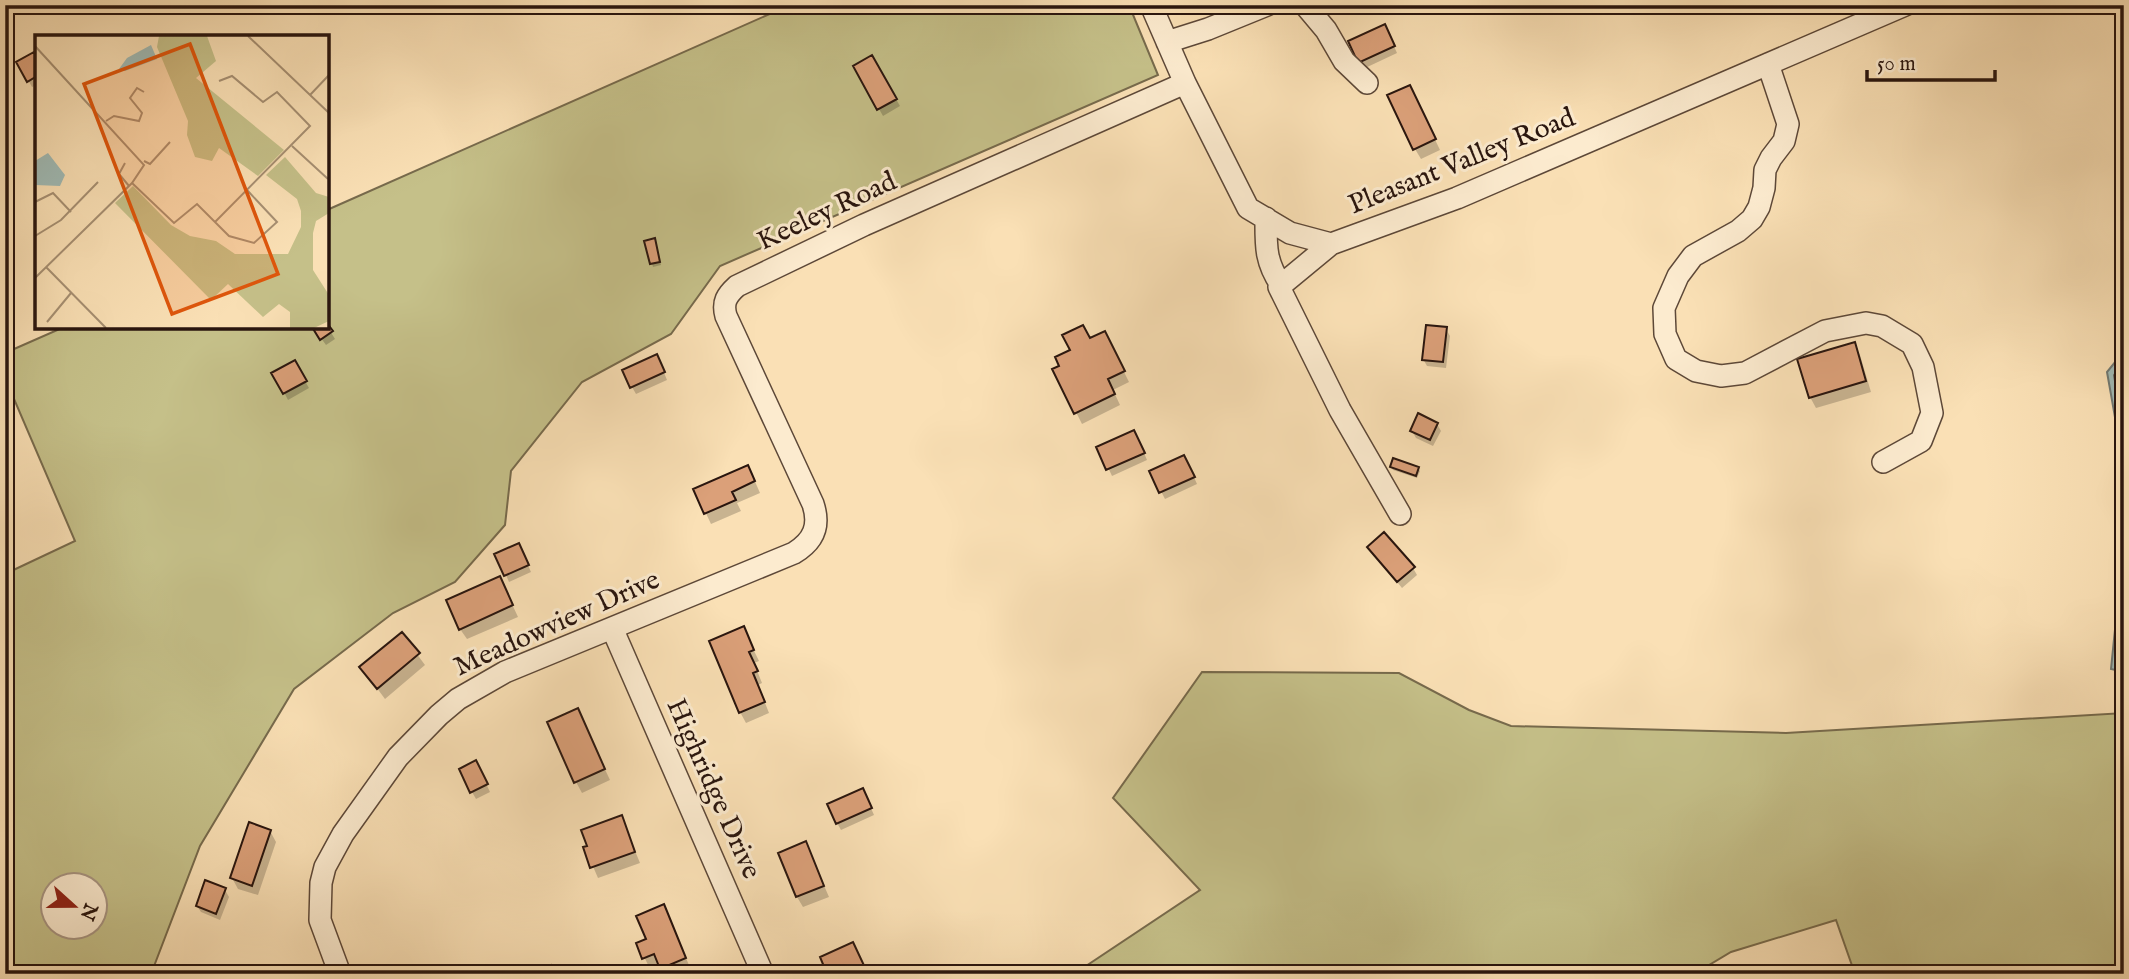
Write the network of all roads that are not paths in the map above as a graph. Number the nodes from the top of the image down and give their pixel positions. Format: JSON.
{"nodes":[{"id":1,"x":1151,"y":5,"type":"edge"},
{"id":2,"x":1267,"y":5,"type":"edge"},
{"id":3,"x":1305,"y":5,"type":"edge"},
{"id":4,"x":1905,"y":5,"type":"edge"},
{"id":5,"x":1167,"y":41,"type":"junction"},
{"id":6,"x":1768,"y":64,"type":"junction"},
{"id":7,"x":1185,"y":83,"type":"junction"},
{"id":8,"x":1367,"y":83,"type":"dead end"},
{"id":9,"x":1266,"y":218,"type":"junction"},
{"id":10,"x":1331,"y":244,"type":"junction"},
{"id":11,"x":1281,"y":285,"type":"junction"},
{"id":12,"x":1883,"y":462,"type":"dead end"},
{"id":13,"x":1400,"y":514,"type":"dead end"},
{"id":14,"x":816,"y":527,"type":"joint"},
{"id":15,"x":612,"y":628,"type":"junction"},
{"id":16,"x":340,"y":974,"type":"edge"},
{"id":17,"x":763,"y":974,"type":"edge"}],
"edges":[{"from":1,"to":5,"type":"street","name":"Pleasant Valley Road"},
{"from":2,"to":5,"type":"street"},
{"from":3,"to":8,"type":"street"},
{"from":4,"to":6,"type":"street","name":"Pleasant Valley Road"},
{"from":5,"to":7,"type":"street","name":"Pleasant Valley Road"},
{"from":6,"to":10,"type":"street","name":"Pleasant Valley Road"},
{"from":6,"to":12,"type":"street"},
{"from":7,"to":9,"type":"street","name":"Pleasant Valley Road"},
{"from":7,"to":14,"type":"street","name":"Keeley Road"},
{"from":9,"to":10,"type":"street","name":"Pleasant Valley Road"},
{"from":9,"to":11,"type":"street"},
{"from":10,"to":11,"type":"street"},
{"from":11,"to":13,"type":"street"},
{"from":14,"to":15,"type":"street","name":"Meadowview Drive"},
{"from":15,"to":16,"type":"street","name":"Meadowview Drive"},
{"from":15,"to":17,"type":"street","name":"Highridge Drive"}]}
